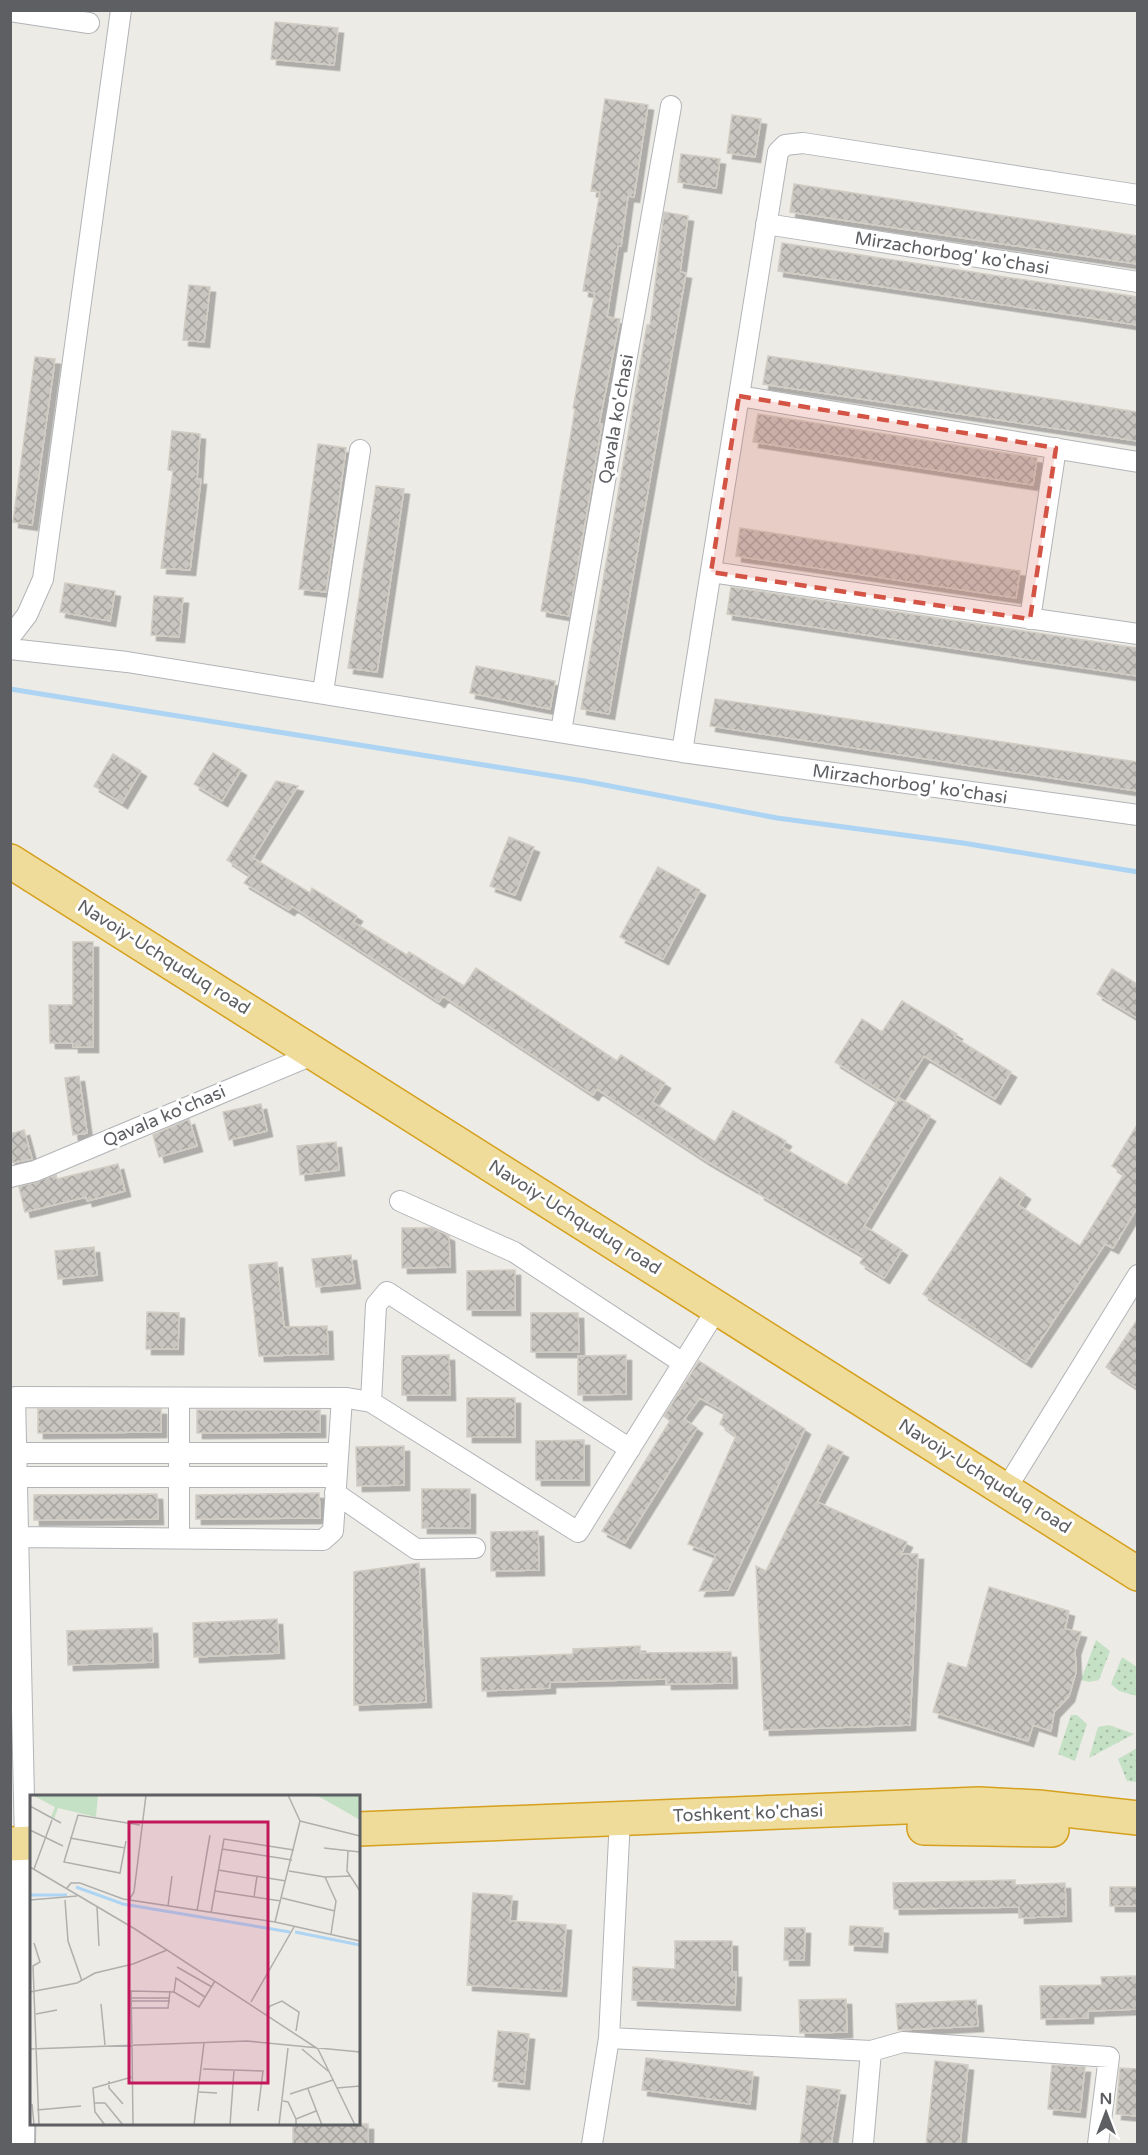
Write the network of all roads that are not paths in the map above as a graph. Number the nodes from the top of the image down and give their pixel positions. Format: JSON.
{"nodes":[{"id":1,"x":121,"y":10,"type":"edge"},
{"id":2,"x":10,"y":11,"type":"edge"},
{"id":3,"x":89,"y":23,"type":"dead end"},
{"id":4,"x":672,"y":106,"type":"dead end"},
{"id":5,"x":1137,"y":195,"type":"edge"},
{"id":6,"x":766,"y":224,"type":"junction"},
{"id":7,"x":1137,"y":282,"type":"edge"},
{"id":8,"x":739,"y":396,"type":"junction"},
{"id":9,"x":1056,"y":448,"type":"junction"},
{"id":10,"x":360,"y":450,"type":"dead end"},
{"id":11,"x":1137,"y":462,"type":"edge"},
{"id":12,"x":711,"y":572,"type":"junction"},
{"id":13,"x":1030,"y":619,"type":"junction"},
{"id":14,"x":1137,"y":634,"type":"edge"},
{"id":15,"x":10,"y":637,"type":"edge"},
{"id":16,"x":10,"y":649,"type":"edge"},
{"id":17,"x":323,"y":692,"type":"junction"},
{"id":18,"x":561,"y":731,"type":"junction"},
{"id":19,"x":682,"y":752,"type":"junction"},
{"id":20,"x":1137,"y":816,"type":"edge"},
{"id":21,"x":10,"y":861,"type":"edge"},
{"id":22,"x":317,"y":1053,"type":"junction"},
{"id":23,"x":10,"y":1177,"type":"edge"},
{"id":24,"x":400,"y":1201,"type":"dead end"},
{"id":25,"x":1137,"y":1275,"type":"edge"},
{"id":26,"x":718,"y":1307,"type":"junction"},
{"id":27,"x":683,"y":1363,"type":"junction"},
{"id":28,"x":179,"y":1398,"type":"junction"},
{"id":29,"x":342,"y":1398,"type":"junction"},
{"id":30,"x":371,"y":1402,"type":"junction"},
{"id":31,"x":630,"y":1449,"type":"junction"},
{"id":32,"x":16,"y":1453,"type":"junction"},
{"id":33,"x":179,"y":1453,"type":"junction"},
{"id":34,"x":338,"y":1453,"type":"junction"},
{"id":35,"x":17,"y":1477,"type":"junction"},
{"id":36,"x":179,"y":1477,"type":"junction"},
{"id":37,"x":336,"y":1484,"type":"junction"},
{"id":38,"x":1006,"y":1489,"type":"junction"},
{"id":39,"x":18,"y":1537,"type":"junction"},
{"id":40,"x":179,"y":1538,"type":"junction"},
{"id":41,"x":475,"y":1548,"type":"dead end"},
{"id":42,"x":1137,"y":1574,"type":"edge"},
{"id":43,"x":1137,"y":1818,"type":"edge"},
{"id":44,"x":620,"y":1828,"type":"junction"},
{"id":45,"x":360,"y":1829,"type":"edge"},
{"id":46,"x":1137,"y":1839,"type":"edge"},
{"id":47,"x":360,"y":1848,"type":"edge"},
{"id":48,"x":23,"y":1854,"type":"edge"},
{"id":49,"x":17,"y":1904,"type":"edge"},
{"id":50,"x":609,"y":2038,"type":"junction"},
{"id":51,"x":871,"y":2051,"type":"junction"},
{"id":52,"x":25,"y":2110,"type":"edge"},
{"id":53,"x":20,"y":2145,"type":"edge"},
{"id":54,"x":35,"y":2145,"type":"edge"},
{"id":55,"x":592,"y":2145,"type":"edge"},
{"id":56,"x":863,"y":2145,"type":"edge"},
{"id":57,"x":1098,"y":2145,"type":"edge"}],
"edges":[{"from":1,"to":15,"type":"street"},
{"from":2,"to":3,"type":"street"},
{"from":4,"to":18,"type":"street","name":"Qavala ko'chasi"},
{"from":5,"to":6,"type":"street"},
{"from":6,"to":7,"type":"street","name":"Mirzachorbog' ko'chasi"},
{"from":6,"to":8,"type":"street"},
{"from":8,"to":9,"type":"street"},
{"from":8,"to":12,"type":"street"},
{"from":9,"to":11,"type":"street"},
{"from":9,"to":13,"type":"street"},
{"from":10,"to":17,"type":"street"},
{"from":12,"to":13,"type":"street"},
{"from":12,"to":19,"type":"street"},
{"from":13,"to":14,"type":"street"},
{"from":16,"to":17,"type":"street","name":"Mirzachorbog' ko'chasi"},
{"from":17,"to":18,"type":"street","name":"Mirzachorbog' ko'chasi"},
{"from":18,"to":19,"type":"street","name":"Mirzachorbog' ko'chasi"},
{"from":19,"to":20,"type":"street","name":"Mirzachorbog' ko'chasi"},
{"from":21,"to":22,"type":"highway","name":"Navoiy-Uchquduq road"},
{"from":22,"to":23,"type":"street","name":"Qavala ko'chasi"},
{"from":22,"to":26,"type":"highway","name":"Navoiy-Uchquduq road"},
{"from":24,"to":27,"type":"street"},
{"from":25,"to":38,"type":"street"},
{"from":26,"to":27,"type":"street"},
{"from":26,"to":38,"type":"highway","name":"Navoiy-Uchquduq road"},
{"from":27,"to":31,"type":"street"},
{"from":28,"to":29,"type":"street"},
{"from":28,"to":32,"type":"street"},
{"from":28,"to":33,"type":"street"},
{"from":29,"to":30,"type":"street"},
{"from":29,"to":34,"type":"street"},
{"from":30,"to":31,"type":"street"},
{"from":30,"to":31,"type":"street"},
{"from":32,"to":33,"type":"street"},
{"from":32,"to":35,"type":"street"},
{"from":33,"to":34,"type":"street"},
{"from":33,"to":36,"type":"street"},
{"from":34,"to":37,"type":"street"},
{"from":35,"to":36,"type":"street"},
{"from":35,"to":39,"type":"street"},
{"from":36,"to":37,"type":"street"},
{"from":36,"to":40,"type":"street"},
{"from":37,"to":40,"type":"street"},
{"from":37,"to":41,"type":"street"},
{"from":38,"to":42,"type":"highway","name":"Navoiy-Uchquduq road"},
{"from":39,"to":40,"type":"street"},
{"from":39,"to":48,"type":"street"},
{"from":43,"to":44,"type":"highway","name":"Toshkent ko'chasi"},
{"from":44,"to":45,"type":"highway","name":"Toshkent ko'chasi"},
{"from":44,"to":46,"type":"highway","name":"Toshkent ko'chasi"},
{"from":44,"to":47,"type":"highway","name":"Toshkent ko'chasi"},
{"from":44,"to":50,"type":"street"},
{"from":48,"to":49,"type":"main road"},
{"from":49,"to":52,"type":"main road"},
{"from":50,"to":51,"type":"street"},
{"from":50,"to":55,"type":"street"},
{"from":51,"to":56,"type":"street"},
{"from":51,"to":57,"type":"street"},
{"from":52,"to":53,"type":"main road"},
{"from":52,"to":54,"type":"main road"}]}
